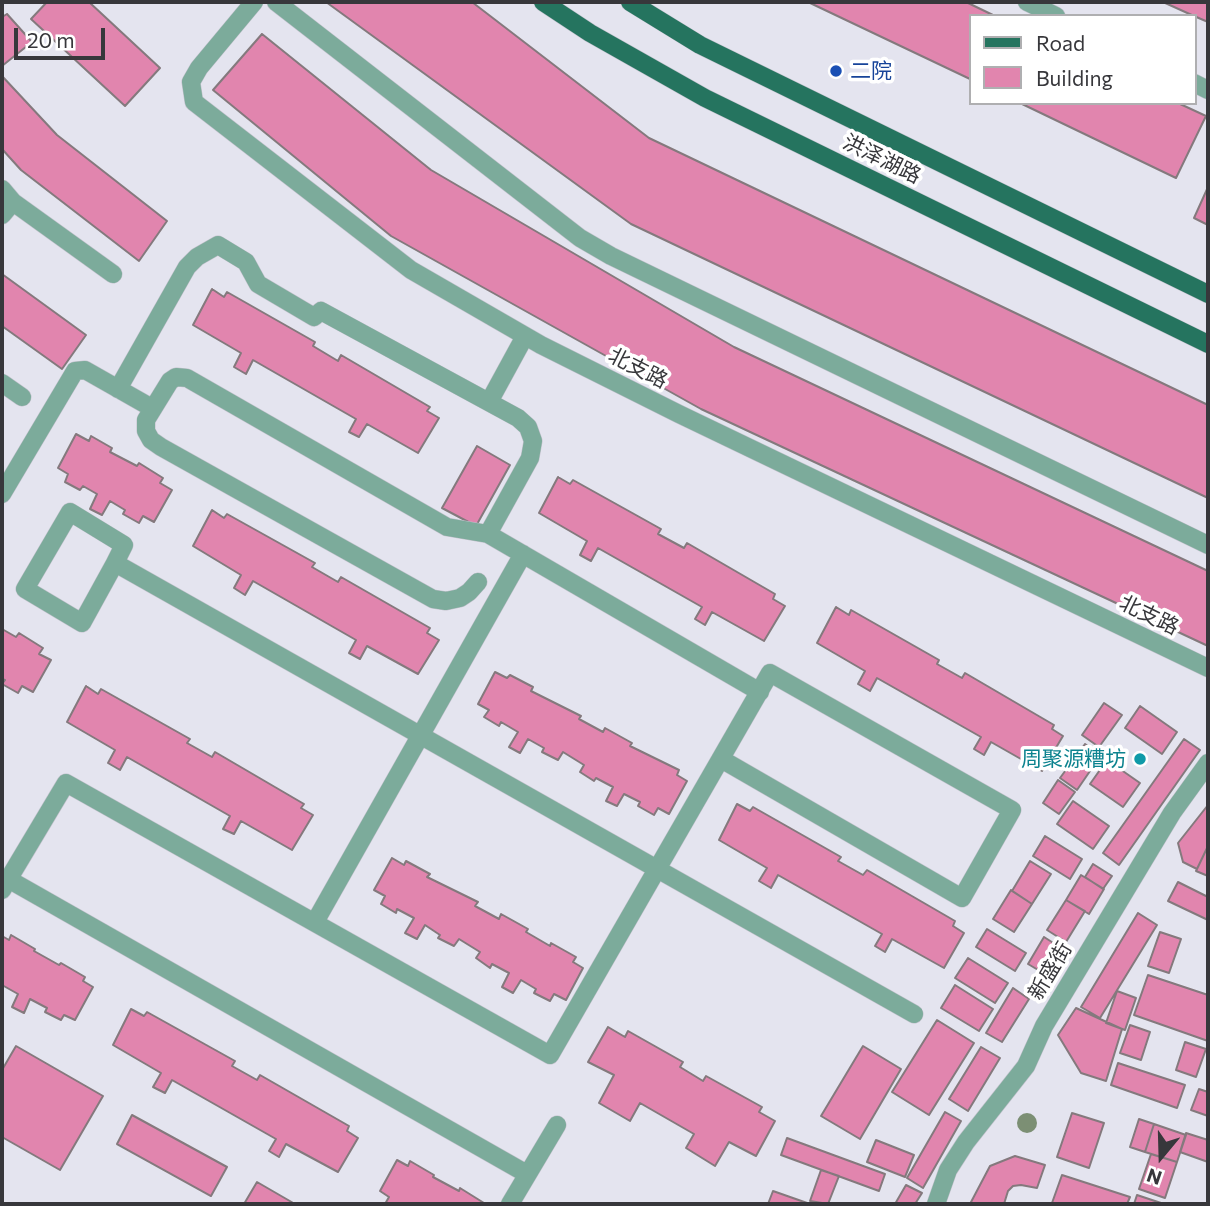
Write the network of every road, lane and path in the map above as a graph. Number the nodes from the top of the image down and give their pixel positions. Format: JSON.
{"nodes":[{"id":1,"x":254,"y":2,"type":"edge"},
{"id":2,"x":276,"y":2,"type":"edge"},
{"id":3,"x":543,"y":2,"type":"edge"},
{"id":4,"x":630,"y":2,"type":"edge"},
{"id":5,"x":1027,"y":2,"type":"edge"},
{"id":6,"x":1052,"y":14,"type":"edge"},
{"id":7,"x":6,"y":202,"type":"edge"},
{"id":8,"x":113,"y":274,"type":"dead end"},
{"id":9,"x":1208,"y":294,"type":"edge"},
{"id":10,"x":525,"y":336,"type":"junction"},
{"id":11,"x":1208,"y":344,"type":"edge"},
{"id":12,"x":2,"y":383,"type":"edge"},
{"id":13,"x":118,"y":389,"type":"junction"},
{"id":14,"x":22,"y":397,"type":"dead end"},
{"id":15,"x":488,"y":402,"type":"junction"},
{"id":16,"x":152,"y":408,"type":"junction"},
{"id":17,"x":2,"y":494,"type":"edge"},
{"id":18,"x":488,"y":534,"type":"junction"},
{"id":19,"x":1208,"y":545,"type":"edge"},
{"id":20,"x":523,"y":554,"type":"junction"},
{"id":21,"x":115,"y":563,"type":"junction"},
{"id":22,"x":478,"y":582,"type":"dead end"},
{"id":23,"x":1208,"y":668,"type":"edge"},
{"id":24,"x":760,"y":692,"type":"junction"},
{"id":25,"x":721,"y":760,"type":"junction"},
{"id":26,"x":1208,"y":763,"type":"edge"},
{"id":27,"x":657,"y":869,"type":"junction"},
{"id":28,"x":5,"y":885,"type":"edge"},
{"id":29,"x":315,"y":922,"type":"junction"},
{"id":30,"x":914,"y":1014,"type":"dead end"},
{"id":31,"x":556,"y":1125,"type":"dead end"},
{"id":32,"x":527,"y":1174,"type":"junction"},
{"id":33,"x":510,"y":1204,"type":"edge"},
{"id":34,"x":936,"y":1204,"type":"edge"}],
"edges":[{"from":1,"to":10,"type":"street","name":"北支路"},
{"from":2,"to":19,"type":"street"},
{"from":3,"to":11,"type":"main road","name":"洪泽湖路"},
{"from":4,"to":9,"type":"main road","name":"洪泽湖路"},
{"from":5,"to":6,"type":"street"},
{"from":7,"to":8,"type":"street"},
{"from":10,"to":15,"type":"street"},
{"from":10,"to":23,"type":"street","name":"北支路"},
{"from":12,"to":14,"type":"street"},
{"from":13,"to":15,"type":"street"},
{"from":13,"to":16,"type":"street"},
{"from":13,"to":17,"type":"street"},
{"from":15,"to":18,"type":"street"},
{"from":16,"to":18,"type":"street"},
{"from":16,"to":22,"type":"street"},
{"from":18,"to":20,"type":"street"},
{"from":20,"to":24,"type":"street"},
{"from":20,"to":29,"type":"street"},
{"from":21,"to":21,"type":"street"},
{"from":21,"to":27,"type":"street"},
{"from":24,"to":25,"type":"street"},
{"from":24,"to":25,"type":"street"},
{"from":25,"to":27,"type":"street"},
{"from":26,"to":34,"type":"street","name":"新盛街"},
{"from":27,"to":29,"type":"street"},
{"from":27,"to":30,"type":"street"},
{"from":28,"to":29,"type":"street"},
{"from":28,"to":32,"type":"street"},
{"from":31,"to":32,"type":"street"},
{"from":32,"to":33,"type":"street"}]}
